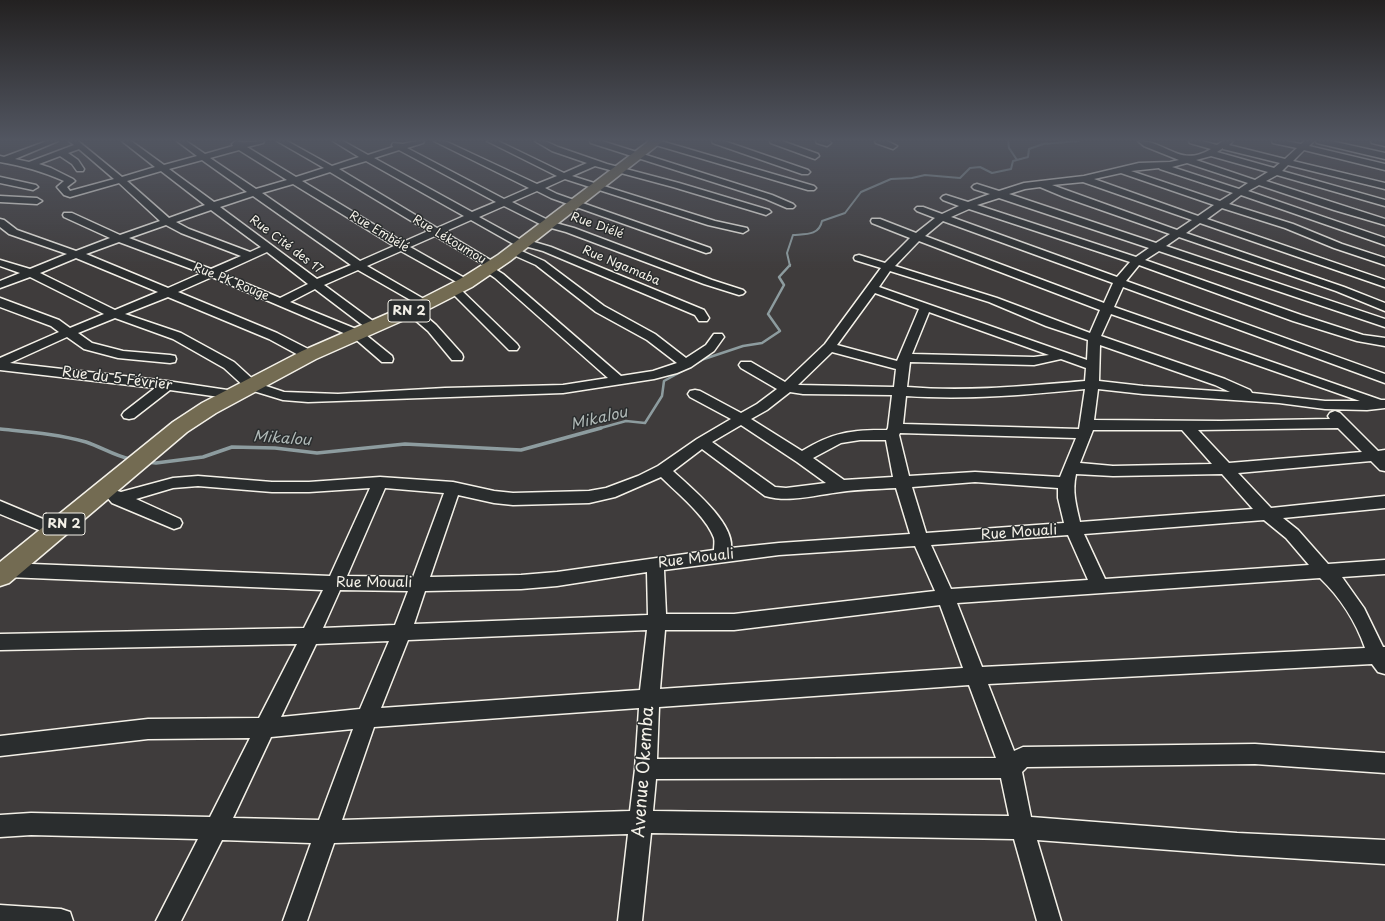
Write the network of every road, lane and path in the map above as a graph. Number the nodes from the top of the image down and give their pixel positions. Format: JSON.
{"nodes":[{"id":1,"x":18,"y":184,"type":"edge"},
{"id":2,"x":66,"y":184,"type":"edge"},
{"id":3,"x":110,"y":184,"type":"edge"},
{"id":4,"x":123,"y":184,"type":"edge"},
{"id":5,"x":183,"y":184,"type":"edge"},
{"id":6,"x":241,"y":184,"type":"edge"},
{"id":7,"x":280,"y":184,"type":"edge"},
{"id":8,"x":299,"y":184,"type":"edge"},
{"id":9,"x":356,"y":184,"type":"edge"},
{"id":10,"x":413,"y":184,"type":"edge"},
{"id":11,"x":470,"y":184,"type":"edge"},
{"id":12,"x":529,"y":184,"type":"edge"},
{"id":13,"x":547,"y":184,"type":"edge"},
{"id":14,"x":587,"y":184,"type":"edge"},
{"id":15,"x":600,"y":184,"type":"edge"},
{"id":16,"x":672,"y":184,"type":"edge"},
{"id":17,"x":725,"y":184,"type":"edge"},
{"id":18,"x":797,"y":184,"type":"edge"},
{"id":19,"x":1040,"y":184,"type":"joint"},
{"id":20,"x":1098,"y":184,"type":"edge"},
{"id":21,"x":1161,"y":184,"type":"edge"},
{"id":22,"x":1215,"y":184,"type":"edge"},
{"id":23,"x":1254,"y":184,"type":"edge"},
{"id":24,"x":1263,"y":184,"type":"edge"},
{"id":25,"x":1318,"y":184,"type":"edge"},
{"id":26,"x":32,"y":187,"type":"dead end"},
{"id":27,"x":596,"y":187,"type":"junction"},
{"id":28,"x":977,"y":187,"type":"dead end"},
{"id":29,"x":538,"y":188,"type":"junction"},
{"id":30,"x":810,"y":188,"type":"dead end"},
{"id":31,"x":1240,"y":192,"type":"junction"},
{"id":32,"x":253,"y":193,"type":"junction"},
{"id":33,"x":999,"y":195,"type":"junction"},
{"id":34,"x":946,"y":198,"type":"dead end"},
{"id":35,"x":0,"y":199,"type":"edge"},
{"id":36,"x":37,"y":201,"type":"dead end"},
{"id":37,"x":504,"y":202,"type":"junction"},
{"id":38,"x":575,"y":203,"type":"junction"},
{"id":39,"x":1385,"y":203,"type":"edge"},
{"id":40,"x":1222,"y":205,"type":"junction"},
{"id":41,"x":212,"y":206,"type":"junction"},
{"id":42,"x":790,"y":206,"type":"dead end"},
{"id":43,"x":967,"y":206,"type":"junction"},
{"id":44,"x":920,"y":210,"type":"dead end"},
{"id":45,"x":766,"y":212,"type":"dead end"},
{"id":46,"x":68,"y":215,"type":"dead end"},
{"id":47,"x":471,"y":216,"type":"junction"},
{"id":48,"x":942,"y":217,"type":"junction"},
{"id":49,"x":1199,"y":219,"type":"junction"},
{"id":50,"x":876,"y":221,"type":"dead end"},
{"id":51,"x":0,"y":222,"type":"edge"},
{"id":52,"x":168,"y":222,"type":"junction"},
{"id":53,"x":1385,"y":222,"type":"edge"},
{"id":54,"x":548,"y":224,"type":"junction"},
{"id":55,"x":743,"y":230,"type":"dead end"},
{"id":56,"x":435,"y":232,"type":"junction"},
{"id":57,"x":1178,"y":233,"type":"junction"},
{"id":58,"x":918,"y":236,"type":"junction"},
{"id":59,"x":119,"y":238,"type":"junction"},
{"id":60,"x":1385,"y":242,"type":"edge"},
{"id":61,"x":401,"y":246,"type":"junction"},
{"id":62,"x":519,"y":246,"type":"junction"},
{"id":63,"x":268,"y":248,"type":"junction"},
{"id":64,"x":1157,"y":248,"type":"junction"},
{"id":65,"x":706,"y":250,"type":"dead end"},
{"id":66,"x":76,"y":254,"type":"junction"},
{"id":67,"x":250,"y":256,"type":"junction"},
{"id":68,"x":859,"y":258,"type":"dead end"},
{"id":69,"x":1137,"y":261,"type":"junction"},
{"id":70,"x":1385,"y":262,"type":"edge"},
{"id":71,"x":2,"y":263,"type":"dead end"},
{"id":72,"x":358,"y":265,"type":"junction"},
{"id":73,"x":888,"y":267,"type":"junction"},
{"id":74,"x":490,"y":268,"type":"junction"},
{"id":75,"x":32,"y":273,"type":"junction"},
{"id":76,"x":211,"y":273,"type":"junction"},
{"id":77,"x":1119,"y":282,"type":"junction"},
{"id":78,"x":316,"y":284,"type":"junction"},
{"id":79,"x":1385,"y":284,"type":"edge"},
{"id":80,"x":0,"y":285,"type":"edge"},
{"id":81,"x":460,"y":286,"type":"junction"},
{"id":82,"x":872,"y":288,"type":"junction"},
{"id":83,"x":739,"y":292,"type":"dead end"},
{"id":84,"x":167,"y":293,"type":"junction"},
{"id":85,"x":0,"y":302,"type":"edge"},
{"id":86,"x":281,"y":302,"type":"junction"},
{"id":87,"x":1385,"y":306,"type":"edge"},
{"id":88,"x":418,"y":307,"type":"junction"},
{"id":89,"x":925,"y":308,"type":"junction"},
{"id":90,"x":6,"y":310,"type":"edge"},
{"id":91,"x":1108,"y":310,"type":"junction"},
{"id":92,"x":114,"y":314,"type":"junction"},
{"id":93,"x":704,"y":318,"type":"dead end"},
{"id":94,"x":1385,"y":323,"type":"edge"},
{"id":95,"x":373,"y":326,"type":"junction"},
{"id":96,"x":68,"y":332,"type":"junction"},
{"id":97,"x":357,"y":334,"type":"junction"},
{"id":98,"x":718,"y":337,"type":"dead end"},
{"id":99,"x":1094,"y":338,"type":"junction"},
{"id":100,"x":1385,"y":342,"type":"edge"},
{"id":101,"x":829,"y":346,"type":"junction"},
{"id":102,"x":513,"y":347,"type":"dead end"},
{"id":103,"x":0,"y":350,"type":"edge"},
{"id":104,"x":309,"y":355,"type":"junction"},
{"id":105,"x":14,"y":356,"type":"junction"},
{"id":106,"x":1062,"y":356,"type":"junction"},
{"id":107,"x":457,"y":357,"type":"dead end"},
{"id":108,"x":170,"y":359,"type":"dead end"},
{"id":109,"x":387,"y":359,"type":"dead end"},
{"id":110,"x":904,"y":363,"type":"junction"},
{"id":111,"x":0,"y":364,"type":"edge"},
{"id":112,"x":686,"y":364,"type":"junction"},
{"id":113,"x":746,"y":365,"type":"dead end"},
{"id":114,"x":1092,"y":366,"type":"junction"},
{"id":115,"x":1385,"y":379,"type":"edge"},
{"id":116,"x":618,"y":380,"type":"junction"},
{"id":117,"x":1092,"y":384,"type":"junction"},
{"id":118,"x":166,"y":385,"type":"junction"},
{"id":119,"x":252,"y":386,"type":"junction"},
{"id":120,"x":788,"y":387,"type":"junction"},
{"id":121,"x":899,"y":391,"type":"junction"},
{"id":122,"x":695,"y":394,"type":"dead end"},
{"id":123,"x":234,"y":395,"type":"junction"},
{"id":124,"x":1254,"y":397,"type":"junction"},
{"id":125,"x":1325,"y":405,"type":"junction"},
{"id":126,"x":1384,"y":405,"type":"edge"},
{"id":127,"x":129,"y":415,"type":"dead end"},
{"id":128,"x":741,"y":419,"type":"junction"},
{"id":129,"x":1340,"y":423,"type":"junction"},
{"id":130,"x":1185,"y":425,"type":"junction"},
{"id":131,"x":1085,"y":430,"type":"junction"},
{"id":132,"x":894,"y":431,"type":"junction"},
{"id":133,"x":702,"y":442,"type":"junction"},
{"id":134,"x":1379,"y":455,"type":"edge"},
{"id":135,"x":802,"y":458,"type":"junction"},
{"id":136,"x":1385,"y":466,"type":"edge"},
{"id":137,"x":1070,"y":468,"type":"junction"},
{"id":138,"x":1225,"y":469,"type":"junction"},
{"id":139,"x":663,"y":470,"type":"junction"},
{"id":140,"x":380,"y":482,"type":"junction"},
{"id":141,"x":902,"y":482,"type":"junction"},
{"id":142,"x":1066,"y":483,"type":"junction"},
{"id":143,"x":841,"y":486,"type":"junction"},
{"id":144,"x":453,"y":488,"type":"junction"},
{"id":145,"x":112,"y":494,"type":"junction"},
{"id":146,"x":1385,"y":502,"type":"edge"},
{"id":147,"x":0,"y":507,"type":"edge"},
{"id":148,"x":1267,"y":514,"type":"junction"},
{"id":149,"x":174,"y":523,"type":"dead end"},
{"id":150,"x":1073,"y":529,"type":"junction"},
{"id":151,"x":56,"y":531,"type":"junction"},
{"id":152,"x":920,"y":539,"type":"junction"},
{"id":153,"x":721,"y":556,"type":"junction"},
{"id":154,"x":655,"y":565,"type":"junction"},
{"id":155,"x":1385,"y":567,"type":"edge"},
{"id":156,"x":1325,"y":572,"type":"junction"},
{"id":157,"x":3,"y":573,"type":"edge"},
{"id":158,"x":335,"y":583,"type":"junction"},
{"id":159,"x":419,"y":583,"type":"junction"},
{"id":160,"x":1099,"y":586,"type":"junction"},
{"id":161,"x":946,"y":597,"type":"junction"},
{"id":162,"x":657,"y":622,"type":"junction"},
{"id":163,"x":402,"y":632,"type":"junction"},
{"id":164,"x":310,"y":636,"type":"junction"},
{"id":165,"x":0,"y":642,"type":"edge"},
{"id":166,"x":1382,"y":659,"type":"edge"},
{"id":167,"x":976,"y":676,"type":"junction"},
{"id":168,"x":649,"y":699,"type":"junction"},
{"id":169,"x":367,"y":718,"type":"junction"},
{"id":170,"x":264,"y":728,"type":"junction"},
{"id":171,"x":0,"y":746,"type":"edge"},
{"id":172,"x":1385,"y":763,"type":"edge"},
{"id":173,"x":1010,"y":768,"type":"junction"},
{"id":174,"x":646,"y":769,"type":"junction"},
{"id":175,"x":640,"y":822,"type":"junction"},
{"id":176,"x":0,"y":826,"type":"edge"},
{"id":177,"x":1022,"y":828,"type":"junction"},
{"id":178,"x":216,"y":829,"type":"junction"},
{"id":179,"x":326,"y":832,"type":"junction"},
{"id":180,"x":1385,"y":852,"type":"edge"},
{"id":181,"x":0,"y":917,"type":"edge"},
{"id":182,"x":61,"y":921,"type":"edge"},
{"id":183,"x":168,"y":921,"type":"edge"},
{"id":184,"x":295,"y":921,"type":"edge"},
{"id":185,"x":630,"y":921,"type":"edge"},
{"id":186,"x":1048,"y":921,"type":"edge"}],
"edges":[{"from":1,"to":26,"type":"street"},
{"from":2,"to":3,"type":"street"},
{"from":4,"to":52,"type":"street"},
{"from":5,"to":41,"type":"street","name":"Rue Cité des 17"},
{"from":6,"to":32,"type":"street"},
{"from":7,"to":32,"type":"street"},
{"from":8,"to":61,"type":"street","name":"Rue Embélé"},
{"from":9,"to":56,"type":"street","name":"Rue Lékoumou"},
{"from":10,"to":47,"type":"street","name":"Rue Ngamaba"},
{"from":11,"to":37,"type":"street","name":"Rue Diélé"},
{"from":12,"to":29,"type":"street"},
{"from":13,"to":29,"type":"street"},
{"from":14,"to":27,"type":"street"},
{"from":15,"to":27,"type":"highway","number":"RN 2"},
{"from":16,"to":45,"type":"street"},
{"from":17,"to":42,"type":"street"},
{"from":18,"to":30,"type":"street"},
{"from":19,"to":33,"type":"street"},
{"from":19,"to":57,"type":"street"},
{"from":20,"to":49,"type":"street"},
{"from":21,"to":40,"type":"street"},
{"from":22,"to":31,"type":"street"},
{"from":23,"to":31,"type":"street"},
{"from":24,"to":53,"type":"street"},
{"from":25,"to":39,"type":"street"},
{"from":27,"to":38,"type":"highway","number":"RN 2"},
{"from":27,"to":55,"type":"street"},
{"from":28,"to":33,"type":"street"},
{"from":29,"to":37,"type":"street"},
{"from":29,"to":38,"type":"street"},
{"from":31,"to":40,"type":"street"},
{"from":31,"to":60,"type":"street"},
{"from":32,"to":41,"type":"street"},
{"from":32,"to":72,"type":"street"},
{"from":33,"to":43,"type":"street"},
{"from":33,"to":64,"type":"street"},
{"from":34,"to":43,"type":"street"},
{"from":35,"to":36,"type":"street"},
{"from":37,"to":47,"type":"street"},
{"from":37,"to":54,"type":"street","name":"Rue Diélé"},
{"from":38,"to":54,"type":"highway","number":"RN 2"},
{"from":38,"to":65,"type":"street"},
{"from":40,"to":49,"type":"street"},
{"from":40,"to":70,"type":"street"},
{"from":41,"to":52,"type":"street"},
{"from":41,"to":63,"type":"street","name":"Rue Cité des 17"},
{"from":43,"to":48,"type":"street"},
{"from":43,"to":69,"type":"street"},
{"from":44,"to":48,"type":"street"},
{"from":46,"to":59,"type":"street","name":"Rue PK Rouge"},
{"from":47,"to":56,"type":"street"},
{"from":47,"to":62,"type":"street","name":"Rue Ngamaba"},
{"from":48,"to":58,"type":"street"},
{"from":48,"to":77,"type":"street"},
{"from":49,"to":57,"type":"street"},
{"from":49,"to":79,"type":"street"},
{"from":50,"to":58,"type":"street"},
{"from":51,"to":66,"type":"street"},
{"from":52,"to":59,"type":"street"},
{"from":52,"to":67,"type":"street"},
{"from":54,"to":62,"type":"highway","number":"RN 2"},
{"from":54,"to":83,"type":"street","name":"Rue Diélé"},
{"from":56,"to":61,"type":"street"},
{"from":56,"to":74,"type":"street","name":"Rue Lékoumou"},
{"from":57,"to":64,"type":"street"},
{"from":57,"to":87,"type":"street"},
{"from":58,"to":73,"type":"street"},
{"from":58,"to":91,"type":"street"},
{"from":59,"to":66,"type":"street"},
{"from":59,"to":76,"type":"street","name":"Rue PK Rouge"},
{"from":61,"to":72,"type":"street"},
{"from":61,"to":81,"type":"street","name":"Rue Embélé"},
{"from":62,"to":74,"type":"highway","number":"RN 2"},
{"from":62,"to":93,"type":"street","name":"Rue Ngamaba"},
{"from":62,"to":112,"type":"street"},
{"from":63,"to":67,"type":"street"},
{"from":63,"to":78,"type":"street","name":"Rue Cité des 17"},
{"from":64,"to":69,"type":"street"},
{"from":64,"to":94,"type":"street"},
{"from":66,"to":75,"type":"street"},
{"from":66,"to":84,"type":"street"},
{"from":67,"to":76,"type":"street"},
{"from":68,"to":73,"type":"street"},
{"from":69,"to":77,"type":"street"},
{"from":69,"to":100,"type":"street"},
{"from":71,"to":75,"type":"street"},
{"from":72,"to":78,"type":"street"},
{"from":72,"to":88,"type":"street"},
{"from":73,"to":82,"type":"street"},
{"from":73,"to":99,"type":"street"},
{"from":74,"to":81,"type":"highway","number":"RN 2"},
{"from":74,"to":116,"type":"street","name":"Rue Lékoumou"},
{"from":75,"to":80,"type":"street"},
{"from":75,"to":92,"type":"street"},
{"from":76,"to":84,"type":"street"},
{"from":76,"to":86,"type":"street","name":"Rue PK Rouge"},
{"from":77,"to":91,"type":"street"},
{"from":77,"to":115,"type":"street"},
{"from":78,"to":86,"type":"street"},
{"from":78,"to":95,"type":"street","name":"Rue Cité des 17"},
{"from":81,"to":88,"type":"highway","number":"RN 2"},
{"from":81,"to":102,"type":"street","name":"Rue Embélé"},
{"from":82,"to":89,"type":"street"},
{"from":82,"to":101,"type":"street"},
{"from":84,"to":92,"type":"street"},
{"from":84,"to":104,"type":"street"},
{"from":85,"to":90,"type":"street"},
{"from":86,"to":97,"type":"street","name":"Rue PK Rouge"},
{"from":88,"to":95,"type":"highway","number":"RN 2"},
{"from":88,"to":107,"type":"street"},
{"from":89,"to":106,"type":"street"},
{"from":89,"to":110,"type":"street"},
{"from":90,"to":96,"type":"street"},
{"from":91,"to":99,"type":"street"},
{"from":91,"to":126,"type":"street"},
{"from":92,"to":96,"type":"street"},
{"from":92,"to":119,"type":"street"},
{"from":95,"to":97,"type":"highway","number":"RN 2"},
{"from":96,"to":105,"type":"street"},
{"from":96,"to":108,"type":"street"},
{"from":97,"to":104,"type":"highway","number":"RN 2"},
{"from":97,"to":109,"type":"street","name":"Rue PK Rouge"},
{"from":98,"to":112,"type":"street"},
{"from":99,"to":114,"type":"street"},
{"from":99,"to":124,"type":"street"},
{"from":101,"to":110,"type":"street"},
{"from":101,"to":120,"type":"street"},
{"from":103,"to":105,"type":"street"},
{"from":104,"to":119,"type":"highway","number":"RN 2"},
{"from":105,"to":111,"type":"street"},
{"from":106,"to":110,"type":"street"},
{"from":106,"to":114,"type":"street"},
{"from":110,"to":121,"type":"street"},
{"from":111,"to":118,"type":"street","name":"Rue du 5 Février"},
{"from":112,"to":116,"type":"street"},
{"from":113,"to":120,"type":"street"},
{"from":114,"to":117,"type":"street"},
{"from":116,"to":119,"type":"street"},
{"from":117,"to":121,"type":"street"},
{"from":117,"to":124,"type":"street"},
{"from":117,"to":131,"type":"street"},
{"from":118,"to":123,"type":"street","name":"Rue du 5 Février"},
{"from":118,"to":127,"type":"street"},
{"from":119,"to":123,"type":"highway","number":"RN 2"},
{"from":120,"to":121,"type":"street"},
{"from":120,"to":128,"type":"street"},
{"from":121,"to":132,"type":"street"},
{"from":122,"to":128,"type":"street"},
{"from":123,"to":145,"type":"highway","number":"RN 2"},
{"from":124,"to":125,"type":"street"},
{"from":125,"to":126,"type":"street"},
{"from":125,"to":129,"type":"street"},
{"from":128,"to":133,"type":"street"},
{"from":128,"to":135,"type":"street"},
{"from":129,"to":130,"type":"street"},
{"from":129,"to":134,"type":"street"},
{"from":130,"to":131,"type":"street"},
{"from":130,"to":138,"type":"street"},
{"from":131,"to":132,"type":"street"},
{"from":131,"to":137,"type":"street"},
{"from":132,"to":135,"type":"street"},
{"from":132,"to":141,"type":"street"},
{"from":133,"to":139,"type":"street"},
{"from":133,"to":143,"type":"street"},
{"from":134,"to":136,"type":"street"},
{"from":134,"to":138,"type":"street"},
{"from":135,"to":143,"type":"street"},
{"from":137,"to":138,"type":"street"},
{"from":137,"to":142,"type":"street"},
{"from":138,"to":148,"type":"street"},
{"from":139,"to":144,"type":"street"},
{"from":139,"to":153,"type":"street"},
{"from":140,"to":144,"type":"street"},
{"from":140,"to":145,"type":"street"},
{"from":140,"to":158,"type":"street"},
{"from":141,"to":142,"type":"street"},
{"from":141,"to":143,"type":"street"},
{"from":141,"to":152,"type":"street"},
{"from":142,"to":150,"type":"street"},
{"from":144,"to":159,"type":"street"},
{"from":145,"to":149,"type":"street"},
{"from":145,"to":151,"type":"highway","number":"RN 2"},
{"from":146,"to":148,"type":"street","name":"Rue Mouali"},
{"from":147,"to":151,"type":"street"},
{"from":148,"to":150,"type":"street","name":"Rue Mouali"},
{"from":148,"to":156,"type":"street"},
{"from":150,"to":152,"type":"street","name":"Rue Mouali"},
{"from":150,"to":160,"type":"street"},
{"from":151,"to":157,"type":"highway","number":"RN 2"},
{"from":152,"to":153,"type":"street","name":"Rue Mouali"},
{"from":152,"to":161,"type":"street"},
{"from":153,"to":154,"type":"street","name":"Rue Mouali"},
{"from":154,"to":159,"type":"street","name":"Rue Mouali"},
{"from":154,"to":162,"type":"street","name":"Avenue Okemba"},
{"from":155,"to":156,"type":"street"},
{"from":156,"to":160,"type":"street"},
{"from":156,"to":166,"type":"street"},
{"from":157,"to":158,"type":"street","name":"Rue Mouali"},
{"from":158,"to":159,"type":"street","name":"Rue Mouali"},
{"from":158,"to":164,"type":"street"},
{"from":159,"to":163,"type":"street"},
{"from":160,"to":161,"type":"street"},
{"from":161,"to":162,"type":"street"},
{"from":161,"to":167,"type":"street"},
{"from":162,"to":163,"type":"street"},
{"from":162,"to":168,"type":"street","name":"Avenue Okemba"},
{"from":163,"to":164,"type":"street"},
{"from":163,"to":169,"type":"street"},
{"from":164,"to":165,"type":"street"},
{"from":164,"to":170,"type":"street"},
{"from":166,"to":167,"type":"street"},
{"from":167,"to":168,"type":"street"},
{"from":167,"to":173,"type":"street"},
{"from":168,"to":169,"type":"street"},
{"from":168,"to":174,"type":"street","name":"Avenue Okemba"},
{"from":169,"to":170,"type":"street"},
{"from":169,"to":179,"type":"street"},
{"from":170,"to":171,"type":"street"},
{"from":170,"to":178,"type":"street"},
{"from":172,"to":173,"type":"street"},
{"from":173,"to":174,"type":"street"},
{"from":173,"to":177,"type":"street"},
{"from":174,"to":175,"type":"street","name":"Avenue Okemba"},
{"from":175,"to":177,"type":"street"},
{"from":175,"to":179,"type":"street"},
{"from":175,"to":185,"type":"street","name":"Avenue Okemba"},
{"from":176,"to":178,"type":"street"},
{"from":177,"to":180,"type":"street"},
{"from":177,"to":186,"type":"street"},
{"from":178,"to":179,"type":"street"},
{"from":178,"to":183,"type":"street"},
{"from":179,"to":184,"type":"street"},
{"from":181,"to":182,"type":"street"}]}
